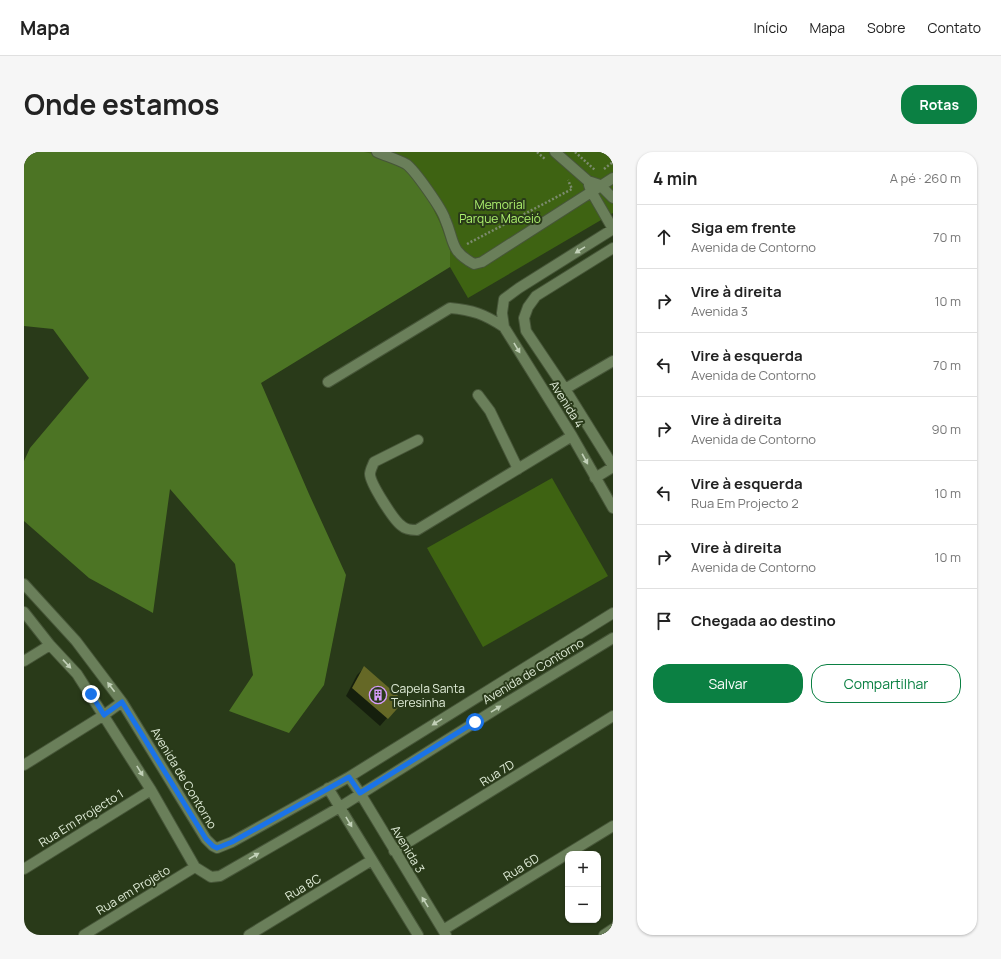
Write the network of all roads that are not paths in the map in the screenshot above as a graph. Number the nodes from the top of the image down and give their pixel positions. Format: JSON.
{"nodes":[{"id":1,"x":377,"y":152,"type":"edge"},
{"id":2,"x":555,"y":152,"type":"edge"},
{"id":3,"x":613,"y":178,"type":"edge"},
{"id":4,"x":588,"y":181,"type":"junction"},
{"id":5,"x":600,"y":186,"type":"junction"},
{"id":6,"x":591,"y":191,"type":"junction"},
{"id":7,"x":613,"y":198,"type":"edge"},
{"id":8,"x":613,"y":229,"type":"edge"},
{"id":9,"x":613,"y":248,"type":"edge"},
{"id":10,"x":504,"y":327,"type":"junction"},
{"id":11,"x":613,"y":361,"type":"edge"},
{"id":12,"x":328,"y":382,"type":"dead end"},
{"id":13,"x":566,"y":389,"type":"junction"},
{"id":14,"x":478,"y":395,"type":"dead end"},
{"id":15,"x":572,"y":436,"type":"junction"},
{"id":16,"x":418,"y":440,"type":"dead end"},
{"id":17,"x":613,"y":467,"type":"edge"},
{"id":18,"x":518,"y":468,"type":"junction"},
{"id":19,"x":595,"y":478,"type":"junction"},
{"id":20,"x":613,"y":508,"type":"edge"},
{"id":21,"x":24,"y":584,"type":"edge"},
{"id":22,"x":24,"y":612,"type":"edge"},
{"id":23,"x":613,"y":613,"type":"edge"},
{"id":24,"x":613,"y":638,"type":"edge"},
{"id":25,"x":50,"y":645,"type":"junction"},
{"id":26,"x":24,"y":661,"type":"edge"},
{"id":27,"x":122,"y":702,"type":"junction"},
{"id":28,"x":104,"y":715,"type":"junction"},
{"id":29,"x":613,"y":716,"type":"edge"},
{"id":30,"x":24,"y":765,"type":"edge"},
{"id":31,"x":349,"y":777,"type":"junction"},
{"id":32,"x":328,"y":788,"type":"junction"},
{"id":33,"x":151,"y":790,"type":"junction"},
{"id":34,"x":360,"y":793,"type":"junction"},
{"id":35,"x":340,"y":807,"type":"junction"},
{"id":36,"x":613,"y":826,"type":"edge"},
{"id":37,"x":394,"y":851,"type":"junction"},
{"id":38,"x":372,"y":860,"type":"junction"},
{"id":39,"x":195,"y":867,"type":"junction"},
{"id":40,"x":24,"y":869,"type":"edge"},
{"id":41,"x":613,"y":929,"type":"edge"},
{"id":42,"x":444,"y":933,"type":"edge"},
{"id":43,"x":84,"y":935,"type":"edge"},
{"id":44,"x":249,"y":935,"type":"edge"},
{"id":45,"x":418,"y":935,"type":"edge"},
{"id":46,"x":604,"y":935,"type":"edge"}],
"edges":[{"from":1,"to":6,"type":"street"},
{"from":2,"to":4,"type":"street"},
{"from":3,"to":5,"type":"street"},
{"from":4,"to":5,"type":"street"},
{"from":4,"to":6,"type":"street"},
{"from":5,"to":6,"type":"street"},
{"from":5,"to":7,"type":"street"},
{"from":6,"to":8,"type":"street"},
{"from":8,"to":10,"type":"street","name":"Avenida 4","one_way":true},
{"from":9,"to":13,"type":"street","name":"Avenida 4"},
{"from":10,"to":12,"type":"street"},
{"from":10,"to":15,"type":"street","name":"Avenida 4","one_way":true},
{"from":11,"to":13,"type":"street"},
{"from":13,"to":17,"type":"street","name":"Avenida 4"},
{"from":14,"to":18,"type":"street"},
{"from":15,"to":18,"type":"street"},
{"from":15,"to":19,"type":"street","name":"Avenida 4","one_way":true},
{"from":16,"to":18,"type":"street"},
{"from":17,"to":19,"type":"street"},
{"from":19,"to":20,"type":"street","name":"Avenida 4"},
{"from":27,"to":21,"type":"street","name":"Avenida de Contorno","one_way":true},
{"from":22,"to":25,"type":"street"},
{"from":23,"to":31,"type":"street","name":"Avenida de Contorno","one_way":true},
{"from":34,"to":24,"type":"street","name":"Avenida de Contorno","one_way":true},
{"from":25,"to":26,"type":"street"},
{"from":25,"to":28,"type":"street","one_way":true},
{"from":27,"to":28,"type":"street"},
{"from":27,"to":32,"type":"street","name":"Avenida de Contorno"},
{"from":28,"to":30,"type":"street"},
{"from":28,"to":33,"type":"street","one_way":true},
{"from":29,"to":37,"type":"street","name":"Rua 7D"},
{"from":31,"to":32,"type":"street","name":"Avenida de Contorno"},
{"from":31,"to":34,"type":"street","name":"Avenida 3"},
{"from":32,"to":35,"type":"street"},
{"from":33,"to":39,"type":"street"},
{"from":33,"to":40,"type":"street","name":"Rua Em Projecto 1"},
{"from":34,"to":35,"type":"street","name":"Avenida de Contorno"},
{"from":34,"to":37,"type":"street","name":"Avenida 3"},
{"from":35,"to":38,"type":"street","one_way":true},
{"from":39,"to":35,"type":"street","name":"Avenida de Contorno","one_way":true},
{"from":36,"to":42,"type":"street","name":"Rua 6D"},
{"from":42,"to":37,"type":"street","name":"Avenida 3","one_way":true},
{"from":38,"to":44,"type":"street","name":"Rua 8C"},
{"from":38,"to":45,"type":"street"},
{"from":39,"to":43,"type":"street","name":"Rua em Projeto"},
{"from":41,"to":46,"type":"street"}]}
